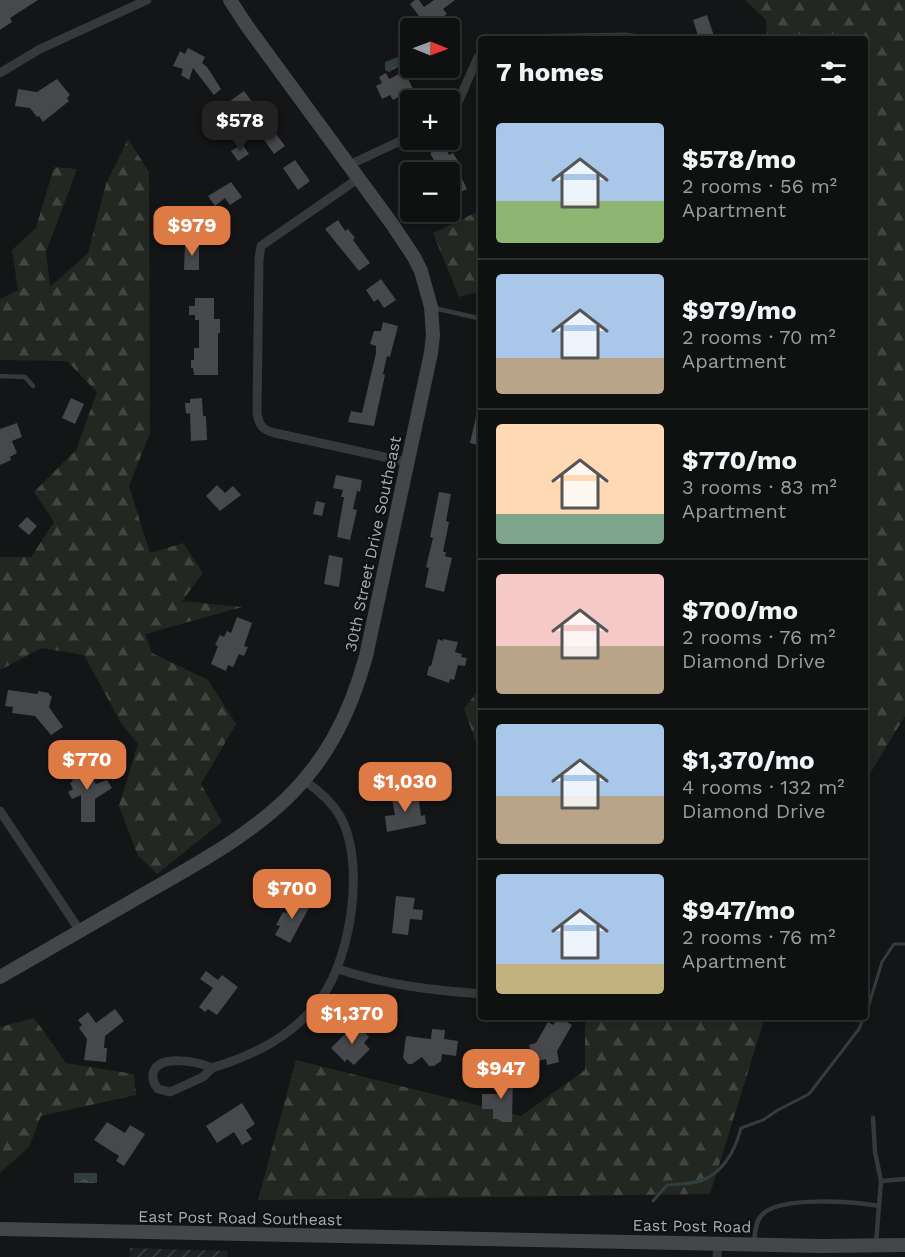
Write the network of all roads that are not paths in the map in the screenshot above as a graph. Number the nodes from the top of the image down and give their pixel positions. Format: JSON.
{"nodes":[{"id":1,"x":147,"y":0,"type":"edge"},
{"id":2,"x":230,"y":0,"type":"edge"},
{"id":3,"x":478,"y":57,"type":"edge"},
{"id":4,"x":0,"y":73,"type":"edge"},
{"id":5,"x":460,"y":98,"type":"edge"},
{"id":6,"x":400,"y":141,"type":"edge"},
{"id":7,"x":349,"y":165,"type":"junction"},
{"id":8,"x":359,"y":178,"type":"junction"},
{"id":9,"x":431,"y":307,"type":"junction"},
{"id":10,"x":478,"y":318,"type":"edge"},
{"id":11,"x":0,"y":376,"type":"edge"},
{"id":12,"x":33,"y":386,"type":"dead end"},
{"id":13,"x":407,"y":462,"type":"junction"},
{"id":14,"x":305,"y":781,"type":"junction"},
{"id":15,"x":0,"y":812,"type":"edge"},
{"id":16,"x":80,"y":931,"type":"junction"},
{"id":17,"x":338,"y":969,"type":"junction"},
{"id":18,"x":0,"y":977,"type":"edge"},
{"id":19,"x":478,"y":994,"type":"edge"},
{"id":20,"x":212,"y":1068,"type":"junction"},
{"id":21,"x":873,"y":1118,"type":"dead end"},
{"id":22,"x":905,"y":1179,"type":"edge"},
{"id":23,"x":881,"y":1181,"type":"junction"},
{"id":24,"x":879,"y":1206,"type":"junction"},
{"id":25,"x":0,"y":1229,"type":"edge"},
{"id":26,"x":479,"y":1239,"type":"joint"},
{"id":27,"x":754,"y":1244,"type":"junction"},
{"id":28,"x":905,"y":1245,"type":"edge"},
{"id":29,"x":876,"y":1246,"type":"junction"},
{"id":30,"x":718,"y":1250,"type":"edge"}],
"edges":[{"from":1,"to":4,"type":"street"},
{"from":2,"to":7,"type":"main road","name":"30th Street Drive Southeast"},
{"from":3,"to":5,"type":"street"},
{"from":6,"to":7,"type":"street"},
{"from":7,"to":8,"type":"main road","name":"30th Street Drive Southeast"},
{"from":8,"to":9,"type":"main road","name":"30th Street Drive Southeast"},
{"from":8,"to":13,"type":"street"},
{"from":9,"to":10,"type":"lane"},
{"from":9,"to":13,"type":"main road","name":"30th Street Drive Southeast"},
{"from":11,"to":12,"type":"lane"},
{"from":13,"to":14,"type":"main road","name":"30th Street Drive Southeast"},
{"from":14,"to":16,"type":"main road","name":"30th Street Drive Southeast"},
{"from":14,"to":17,"type":"street"},
{"from":15,"to":16,"type":"street"},
{"from":16,"to":18,"type":"main road","name":"30th Street Drive Southeast"},
{"from":17,"to":19,"type":"street"},
{"from":17,"to":20,"type":"street"},
{"from":20,"to":20,"type":"street"},
{"from":21,"to":23,"type":"lane"},
{"from":22,"to":23,"type":"lane"},
{"from":23,"to":24,"type":"lane"},
{"from":24,"to":27,"type":"lane"},
{"from":24,"to":29,"type":"lane"},
{"from":25,"to":26,"type":"main road","name":"East Post Road Southeast"},
{"from":26,"to":30,"type":"main road","name":"East Post Road"},
{"from":27,"to":29,"type":"main road","name":"East Post Road"},
{"from":27,"to":30,"type":"main road","name":"East Post Road"},
{"from":28,"to":29,"type":"main road","name":"East Post Road"}]}
